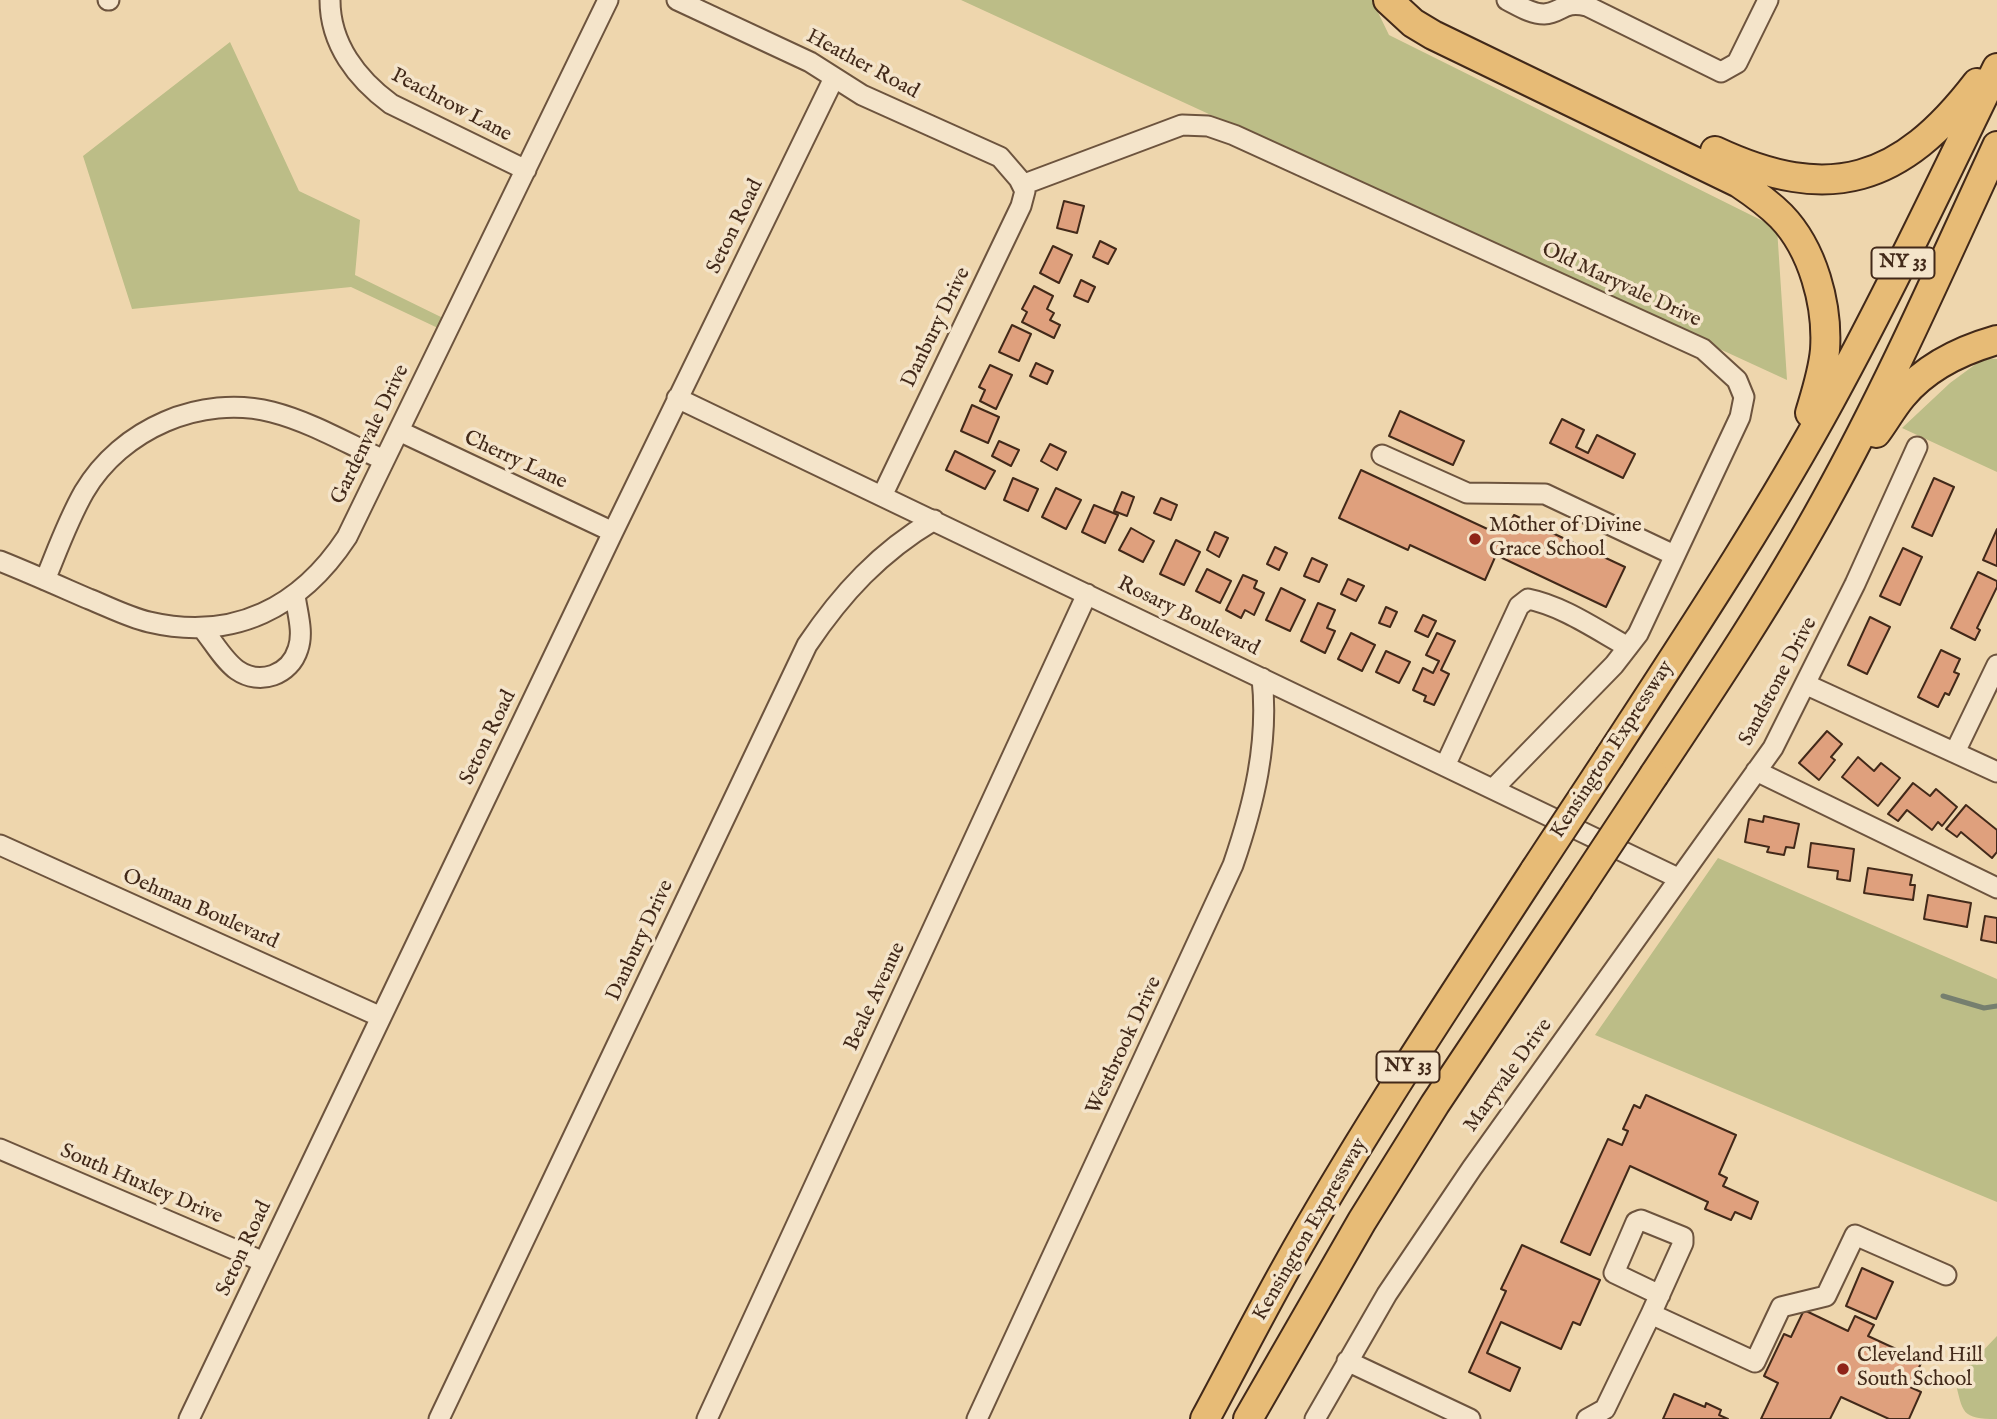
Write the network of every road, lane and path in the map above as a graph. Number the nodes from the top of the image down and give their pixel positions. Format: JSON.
{"nodes":[{"id":1,"x":330,"y":0,"type":"edge"},
{"id":2,"x":608,"y":0,"type":"edge"},
{"id":3,"x":677,"y":0,"type":"edge"},
{"id":4,"x":1388,"y":0,"type":"edge"},
{"id":5,"x":1409,"y":0,"type":"edge"},
{"id":6,"x":1507,"y":0,"type":"edge"},
{"id":7,"x":1768,"y":0,"type":"edge"},
{"id":8,"x":1997,"y":57,"type":"edge"},
{"id":9,"x":1997,"y":68,"type":"edge"},
{"id":10,"x":834,"y":78,"type":"junction"},
{"id":11,"x":1997,"y":146,"type":"edge"},
{"id":12,"x":526,"y":170,"type":"junction"},
{"id":13,"x":1021,"y":182,"type":"junction"},
{"id":14,"x":1997,"y":340,"type":"edge"},
{"id":15,"x":677,"y":398,"type":"junction"},
{"id":16,"x":399,"y":431,"type":"junction"},
{"id":17,"x":1917,"y":447,"type":"dead end"},
{"id":18,"x":1799,"y":453,"type":"junction"},
{"id":19,"x":1382,"y":455,"type":"dead end"},
{"id":20,"x":384,"y":460,"type":"junction"},
{"id":21,"x":882,"y":496,"type":"junction"},
{"id":22,"x":1826,"y":500,"type":"junction"},
{"id":23,"x":934,"y":520,"type":"junction"},
{"id":24,"x":612,"y":532,"type":"junction"},
{"id":25,"x":1674,"y":555,"type":"junction"},
{"id":26,"x":0,"y":561,"type":"edge"},
{"id":27,"x":45,"y":580,"type":"junction"},
{"id":28,"x":1087,"y":594,"type":"junction"},
{"id":29,"x":295,"y":595,"type":"junction"},
{"id":30,"x":202,"y":628,"type":"junction"},
{"id":31,"x":1628,"y":646,"type":"junction"},
{"id":32,"x":1997,"y":665,"type":"edge"},
{"id":33,"x":1262,"y":678,"type":"junction"},
{"id":34,"x":1805,"y":684,"type":"junction"},
{"id":35,"x":1955,"y":752,"type":"junction"},
{"id":36,"x":1445,"y":766,"type":"junction"},
{"id":37,"x":1756,"y":771,"type":"junction"},
{"id":38,"x":1997,"y":772,"type":"edge"},
{"id":39,"x":1493,"y":789,"type":"junction"},
{"id":40,"x":0,"y":845,"type":"edge"},
{"id":41,"x":1678,"y":878,"type":"junction"},
{"id":42,"x":1997,"y":888,"type":"edge"},
{"id":43,"x":381,"y":1017,"type":"junction"},
{"id":44,"x":0,"y":1149,"type":"edge"},
{"id":45,"x":264,"y":1262,"type":"junction"},
{"id":46,"x":1946,"y":1275,"type":"dead end"},
{"id":47,"x":1660,"y":1295,"type":"dead end"},
{"id":48,"x":1651,"y":1314,"type":"junction"},
{"id":49,"x":1347,"y":1361,"type":"junction"},
{"id":50,"x":189,"y":1419,"type":"edge"},
{"id":51,"x":439,"y":1419,"type":"edge"},
{"id":52,"x":707,"y":1419,"type":"edge"},
{"id":53,"x":977,"y":1419,"type":"edge"},
{"id":54,"x":1205,"y":1419,"type":"edge"},
{"id":55,"x":1248,"y":1419,"type":"edge"},
{"id":56,"x":1315,"y":1419,"type":"edge"},
{"id":57,"x":1471,"y":1419,"type":"edge"},
{"id":58,"x":1587,"y":1419,"type":"edge"}],
"edges":[{"from":1,"to":12,"type":"street","name":"Peachrow Lane"},
{"from":2,"to":12,"type":"street","name":"Gardenvale Drive"},
{"from":3,"to":10,"type":"street","name":"Heather Road"},
{"from":4,"to":18,"type":"highway"},
{"from":5,"to":8,"type":"highway"},
{"from":6,"to":7,"type":"street"},
{"from":9,"to":18,"type":"highway","name":"Kensington Expressway","number":"NY 33"},
{"from":10,"to":13,"type":"street","name":"Heather Road"},
{"from":10,"to":15,"type":"street","name":"Seton Road"},
{"from":11,"to":22,"type":"highway","name":"Kensington Expressway","number":"NY 33"},
{"from":12,"to":16,"type":"street","name":"Gardenvale Drive"},
{"from":13,"to":21,"type":"street","name":"Danbury Drive"},
{"from":13,"to":25,"type":"street","name":"Old Maryvale Drive"},
{"from":14,"to":22,"type":"highway"},
{"from":15,"to":21,"type":"street","name":"Rosary Boulevard"},
{"from":15,"to":24,"type":"street","name":"Seton Road"},
{"from":16,"to":20,"type":"street","name":"Gardenvale Drive"},
{"from":16,"to":24,"type":"street","name":"Cherry Lane"},
{"from":17,"to":34,"type":"street","name":"Sandstone Drive"},
{"from":18,"to":54,"type":"highway","name":"Kensington Expressway","number":"NY 33","bridge":true},
{"from":19,"to":25,"type":"street"},
{"from":20,"to":27,"type":"street"},
{"from":20,"to":29,"type":"street","name":"Gardenvale Drive"},
{"from":21,"to":23,"type":"street","name":"Rosary Boulevard"},
{"from":22,"to":55,"type":"highway","name":"Kensington Expressway","number":"NY 33","bridge":true},
{"from":23,"to":28,"type":"street","name":"Rosary Boulevard"},
{"from":23,"to":51,"type":"street","name":"Danbury Drive"},
{"from":24,"to":43,"type":"street","name":"Seton Road"},
{"from":25,"to":31,"type":"street","name":"Old Maryvale Drive"},
{"from":26,"to":27,"type":"street","name":"Gardenvale Drive"},
{"from":27,"to":30,"type":"street","name":"Gardenvale Drive"},
{"from":28,"to":33,"type":"street","name":"Rosary Boulevard"},
{"from":28,"to":52,"type":"street","name":"Beale Avenue"},
{"from":29,"to":30,"type":"street","name":"Gardenvale Drive"},
{"from":29,"to":30,"type":"street"},
{"from":31,"to":36,"type":"street"},
{"from":31,"to":39,"type":"street","name":"Old Maryvale Drive"},
{"from":32,"to":35,"type":"street"},
{"from":33,"to":36,"type":"street","name":"Rosary Boulevard"},
{"from":33,"to":53,"type":"street","name":"Westbrook Drive"},
{"from":34,"to":35,"type":"street"},
{"from":34,"to":37,"type":"street","name":"Sandstone Drive"},
{"from":35,"to":38,"type":"street"},
{"from":36,"to":39,"type":"street","name":"Rosary Boulevard"},
{"from":37,"to":41,"type":"street","name":"Maryvale Drive"},
{"from":37,"to":42,"type":"street","name":"Sandstone Drive"},
{"from":39,"to":41,"type":"street","name":"Rosary Boulevard"},
{"from":40,"to":43,"type":"street","name":"Oehman Boulevard"},
{"from":41,"to":49,"type":"street","name":"Maryvale Drive"},
{"from":43,"to":45,"type":"street","name":"Seton Road"},
{"from":44,"to":45,"type":"street","name":"South Huxley Drive"},
{"from":45,"to":50,"type":"street","name":"Seton Road"},
{"from":46,"to":48,"type":"street"},
{"from":47,"to":48,"type":"street"},
{"from":48,"to":58,"type":"street"},
{"from":49,"to":56,"type":"street","name":"Maryvale Drive"},
{"from":49,"to":57,"type":"street"}]}
